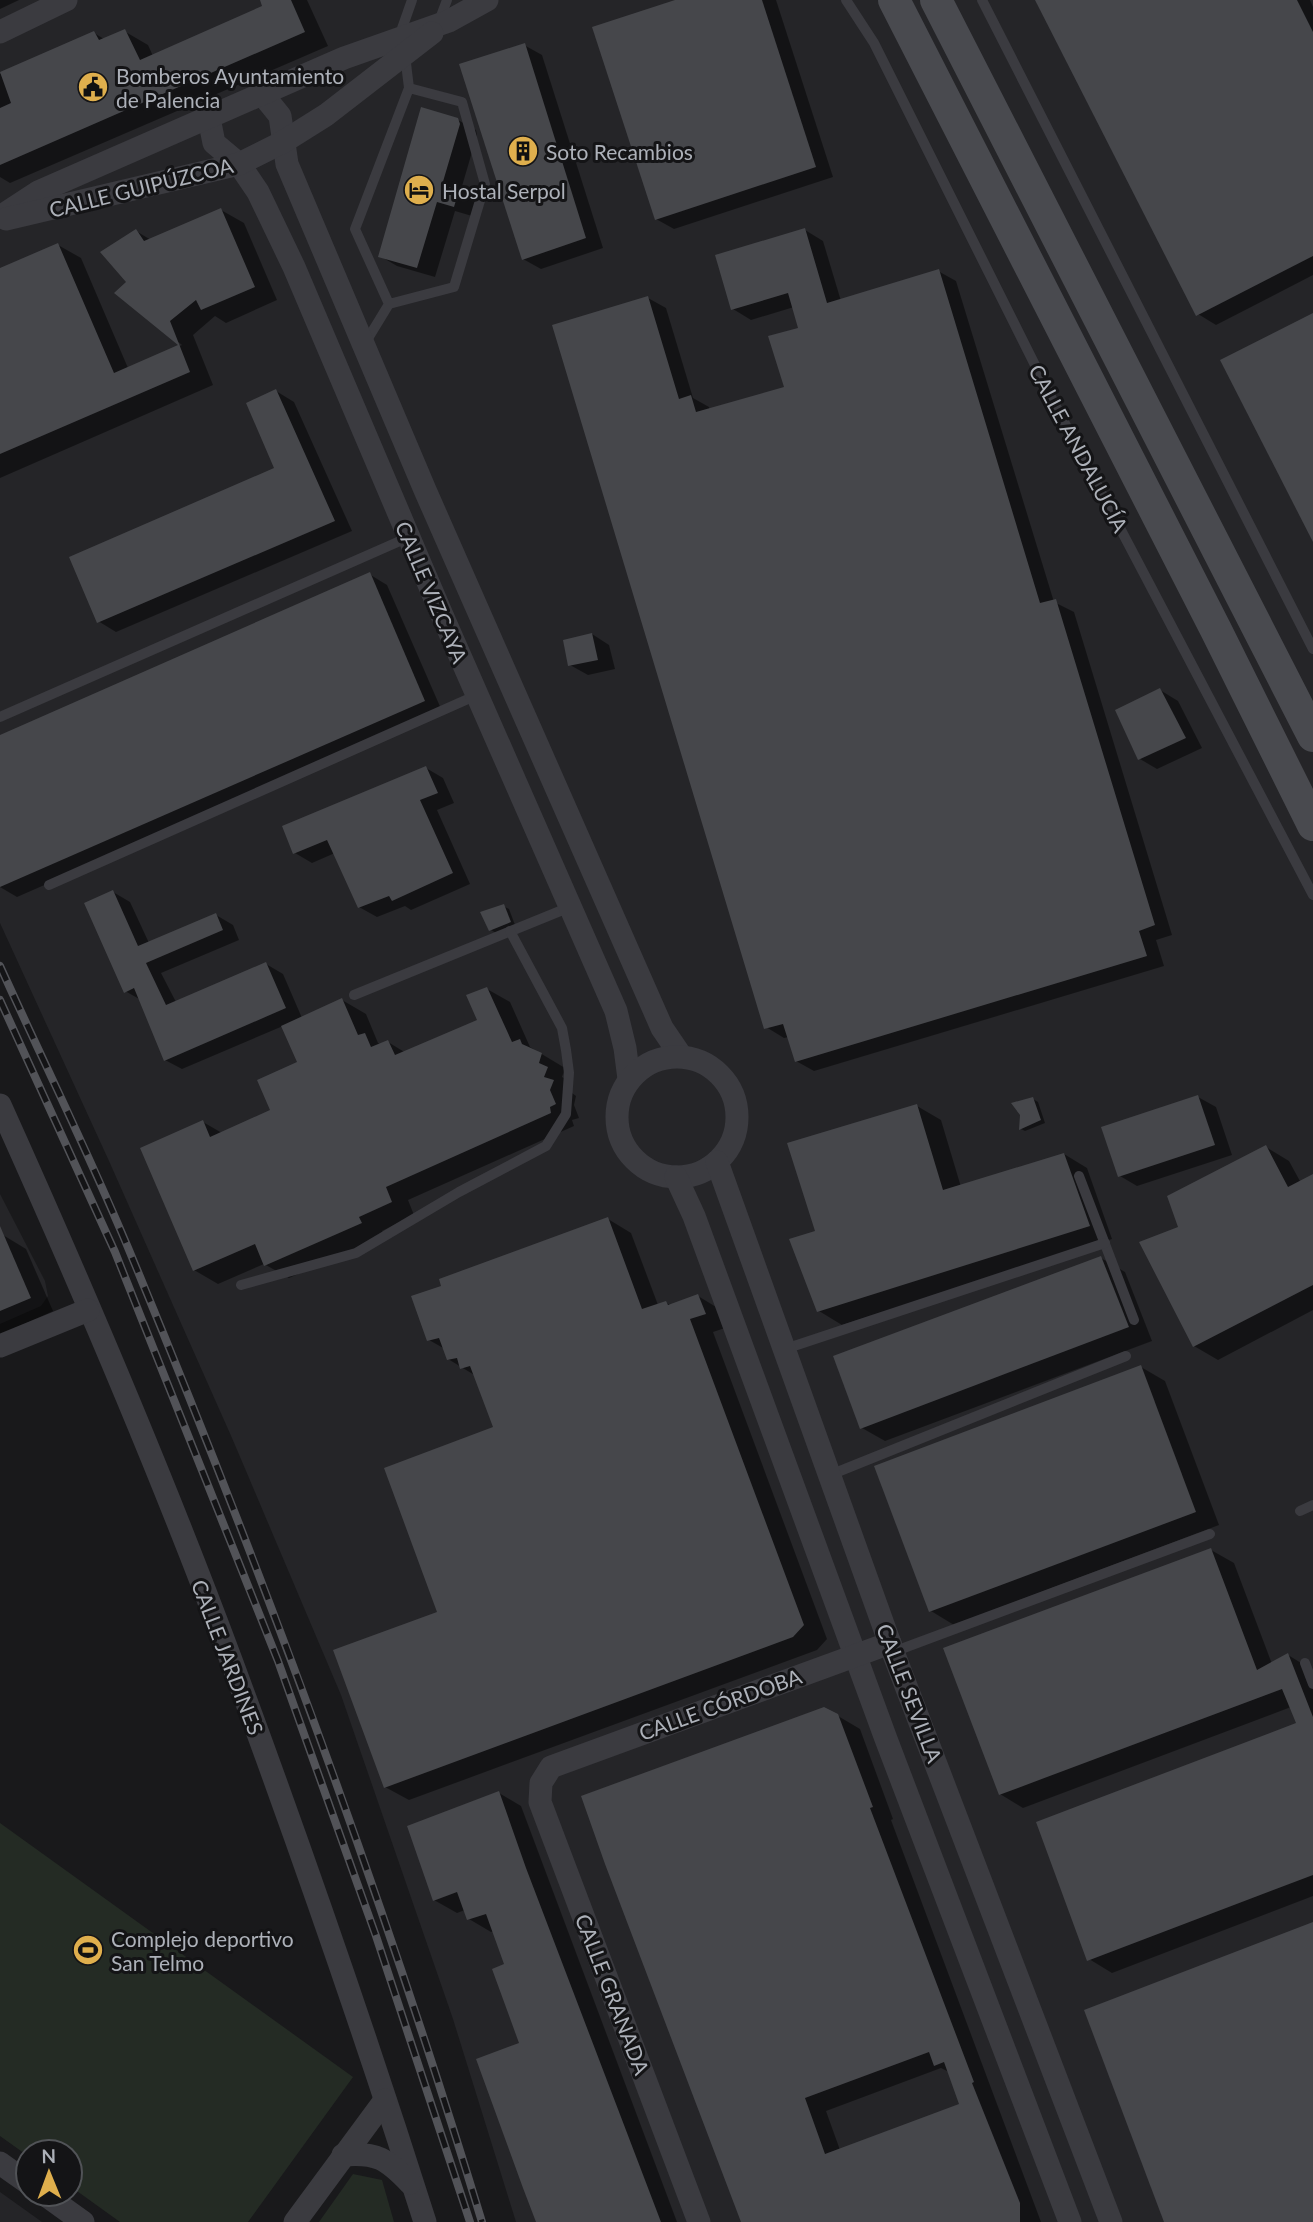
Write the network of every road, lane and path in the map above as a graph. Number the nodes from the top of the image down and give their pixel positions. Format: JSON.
{"nodes":[{"id":1,"x":66,"y":0,"type":"edge"},
{"id":2,"x":412,"y":0,"type":"edge"},
{"id":3,"x":487,"y":0,"type":"edge"},
{"id":4,"x":846,"y":0,"type":"edge"},
{"id":5,"x":894,"y":0,"type":"edge"},
{"id":6,"x":936,"y":0,"type":"edge"},
{"id":7,"x":982,"y":0,"type":"edge"},
{"id":8,"x":445,"y":15,"type":"edge"},
{"id":9,"x":0,"y":32,"type":"edge"},
{"id":10,"x":401,"y":47,"type":"junction"},
{"id":11,"x":409,"y":88,"type":"junction"},
{"id":12,"x":263,"y":94,"type":"junction"},
{"id":13,"x":209,"y":118,"type":"junction"},
{"id":14,"x":283,"y":142,"type":"junction"},
{"id":15,"x":239,"y":164,"type":"junction"},
{"id":16,"x":0,"y":219,"type":"edge"},
{"id":17,"x":389,"y":304,"type":"junction"},
{"id":18,"x":364,"y":345,"type":"junction"},
{"id":19,"x":409,"y":537,"type":"junction"},
{"id":20,"x":1313,"y":649,"type":"edge"},
{"id":21,"x":512,"y":689,"type":"junction"},
{"id":22,"x":477,"y":695,"type":"junction"},
{"id":23,"x":0,"y":717,"type":"edge"},
{"id":24,"x":1313,"y":736,"type":"edge"},
{"id":25,"x":1313,"y":825,"type":"edge"},
{"id":26,"x":48,"y":885,"type":"dead end"},
{"id":27,"x":1313,"y":895,"type":"edge"},
{"id":28,"x":570,"y":907,"type":"junction"},
{"id":29,"x":510,"y":931,"type":"junction"},
{"id":30,"x":354,"y":995,"type":"dead end"},
{"id":31,"x":681,"y":1056,"type":"junction"},
{"id":32,"x":629,"y":1079,"type":"junction"},
{"id":33,"x":0,"y":1105,"type":"edge"},
{"id":34,"x":717,"y":1162,"type":"junction"},
{"id":35,"x":1079,"y":1176,"type":"dead end"},
{"id":36,"x":676,"y":1177,"type":"junction"},
{"id":37,"x":1105,"y":1243,"type":"junction"},
{"id":38,"x":242,"y":1286,"type":"dead end"},
{"id":39,"x":88,"y":1310,"type":"junction"},
{"id":40,"x":1134,"y":1320,"type":"dead end"},
{"id":41,"x":0,"y":1346,"type":"edge"},
{"id":42,"x":785,"y":1349,"type":"junction"},
{"id":43,"x":1126,"y":1356,"type":"dead end"},
{"id":44,"x":830,"y":1475,"type":"junction"},
{"id":45,"x":1313,"y":1505,"type":"edge"},
{"id":46,"x":1300,"y":1511,"type":"dead end"},
{"id":47,"x":1210,"y":1534,"type":"dead end"},
{"id":48,"x":891,"y":1647,"type":"junction"},
{"id":49,"x":855,"y":1655,"type":"junction"},
{"id":50,"x":1305,"y":1662,"type":"dead end"},
{"id":51,"x":1313,"y":1684,"type":"edge"},
{"id":52,"x":551,"y":1767,"type":"joint"},
{"id":53,"x":385,"y":2100,"type":"junction"},
{"id":54,"x":343,"y":2155,"type":"junction"},
{"id":55,"x":414,"y":2187,"type":"junction"},
{"id":56,"x":64,"y":2208,"type":"edge"},
{"id":57,"x":83,"y":2222,"type":"edge"},
{"id":58,"x":295,"y":2222,"type":"edge"},
{"id":59,"x":425,"y":2222,"type":"edge"},
{"id":60,"x":699,"y":2222,"type":"edge"},
{"id":61,"x":1070,"y":2222,"type":"edge"},
{"id":62,"x":1111,"y":2222,"type":"edge"}],
"edges":[{"from":1,"to":9,"type":"street"},
{"from":2,"to":10,"type":"lane"},
{"from":3,"to":8,"type":"street","name":"CALLE GUIPÚZCOA"},
{"from":4,"to":27,"type":"lane","name":"CALLE ANDALUCÍA"},
{"from":5,"to":25,"type":"main road","name":"CALLE ANDALUCÍA"},
{"from":6,"to":24,"type":"main road"},
{"from":7,"to":20,"type":"lane"},
{"from":8,"to":10,"type":"street","name":"CALLE GUIPÚZCOA"},
{"from":10,"to":11,"type":"lane"},
{"from":10,"to":12,"type":"street","name":"CALLE GUIPÚZCOA"},
{"from":10,"to":14,"type":"street","name":"CALLE GUIPÚZCOA"},
{"from":11,"to":17,"type":"lane"},
{"from":11,"to":17,"type":"lane"},
{"from":12,"to":13,"type":"street","name":"CALLE GUIPÚZCOA"},
{"from":12,"to":14,"type":"street","name":"CALLE VIZCAYA"},
{"from":13,"to":15,"type":"street","name":"CALLE VIZCAYA"},
{"from":13,"to":16,"type":"street","name":"CALLE GUIPÚZCOA"},
{"from":14,"to":15,"type":"street","name":"CALLE GUIPÚZCOA"},
{"from":14,"to":18,"type":"street","name":"CALLE VIZCAYA"},
{"from":15,"to":16,"type":"street","name":"CALLE GUIPÚZCOA"},
{"from":15,"to":19,"type":"street","name":"CALLE VIZCAYA"},
{"from":17,"to":18,"type":"lane"},
{"from":18,"to":21,"type":"street","name":"CALLE VIZCAYA"},
{"from":19,"to":22,"type":"street","name":"CALLE VIZCAYA"},
{"from":19,"to":23,"type":"lane"},
{"from":21,"to":22,"type":"street"},
{"from":21,"to":31,"type":"street","name":"CALLE VIZCAYA"},
{"from":22,"to":26,"type":"lane"},
{"from":22,"to":28,"type":"street","name":"CALLE VIZCAYA"},
{"from":28,"to":29,"type":"lane"},
{"from":28,"to":32,"type":"street","name":"CALLE VIZCAYA"},
{"from":29,"to":30,"type":"lane"},
{"from":29,"to":38,"type":"lane"},
{"from":31,"to":32,"type":"street"},
{"from":31,"to":34,"type":"street"},
{"from":32,"to":36,"type":"street"},
{"from":33,"to":39,"type":"street","name":"CALLE JARDINES"},
{"from":34,"to":36,"type":"street"},
{"from":34,"to":42,"type":"street","name":"CALLE SEVILLA"},
{"from":35,"to":37,"type":"lane"},
{"from":36,"to":49,"type":"street","name":"CALLE SEVILLA"},
{"from":37,"to":40,"type":"lane"},
{"from":37,"to":42,"type":"lane"},
{"from":39,"to":41,"type":"street"},
{"from":39,"to":53,"type":"street","name":"CALLE JARDINES"},
{"from":42,"to":44,"type":"street","name":"CALLE SEVILLA"},
{"from":43,"to":44,"type":"lane"},
{"from":44,"to":48,"type":"street","name":"CALLE SEVILLA"},
{"from":45,"to":46,"type":"lane"},
{"from":47,"to":48,"type":"lane"},
{"from":48,"to":49,"type":"street","name":"CALLE CÓRDOBA"},
{"from":48,"to":62,"type":"street","name":"CALLE SEVILLA"},
{"from":49,"to":52,"type":"street","name":"CALLE CÓRDOBA"},
{"from":49,"to":61,"type":"street","name":"CALLE SEVILLA"},
{"from":50,"to":51,"type":"lane"},
{"from":52,"to":60,"type":"street","name":"CALLE GRANADA"},
{"from":53,"to":54,"type":"street"},
{"from":53,"to":55,"type":"street","name":"CALLE JARDINES"},
{"from":54,"to":55,"type":"street"},
{"from":54,"to":58,"type":"street"},
{"from":55,"to":59,"type":"street","name":"CALLE JARDINES"},
{"from":56,"to":57,"type":"street"}]}
